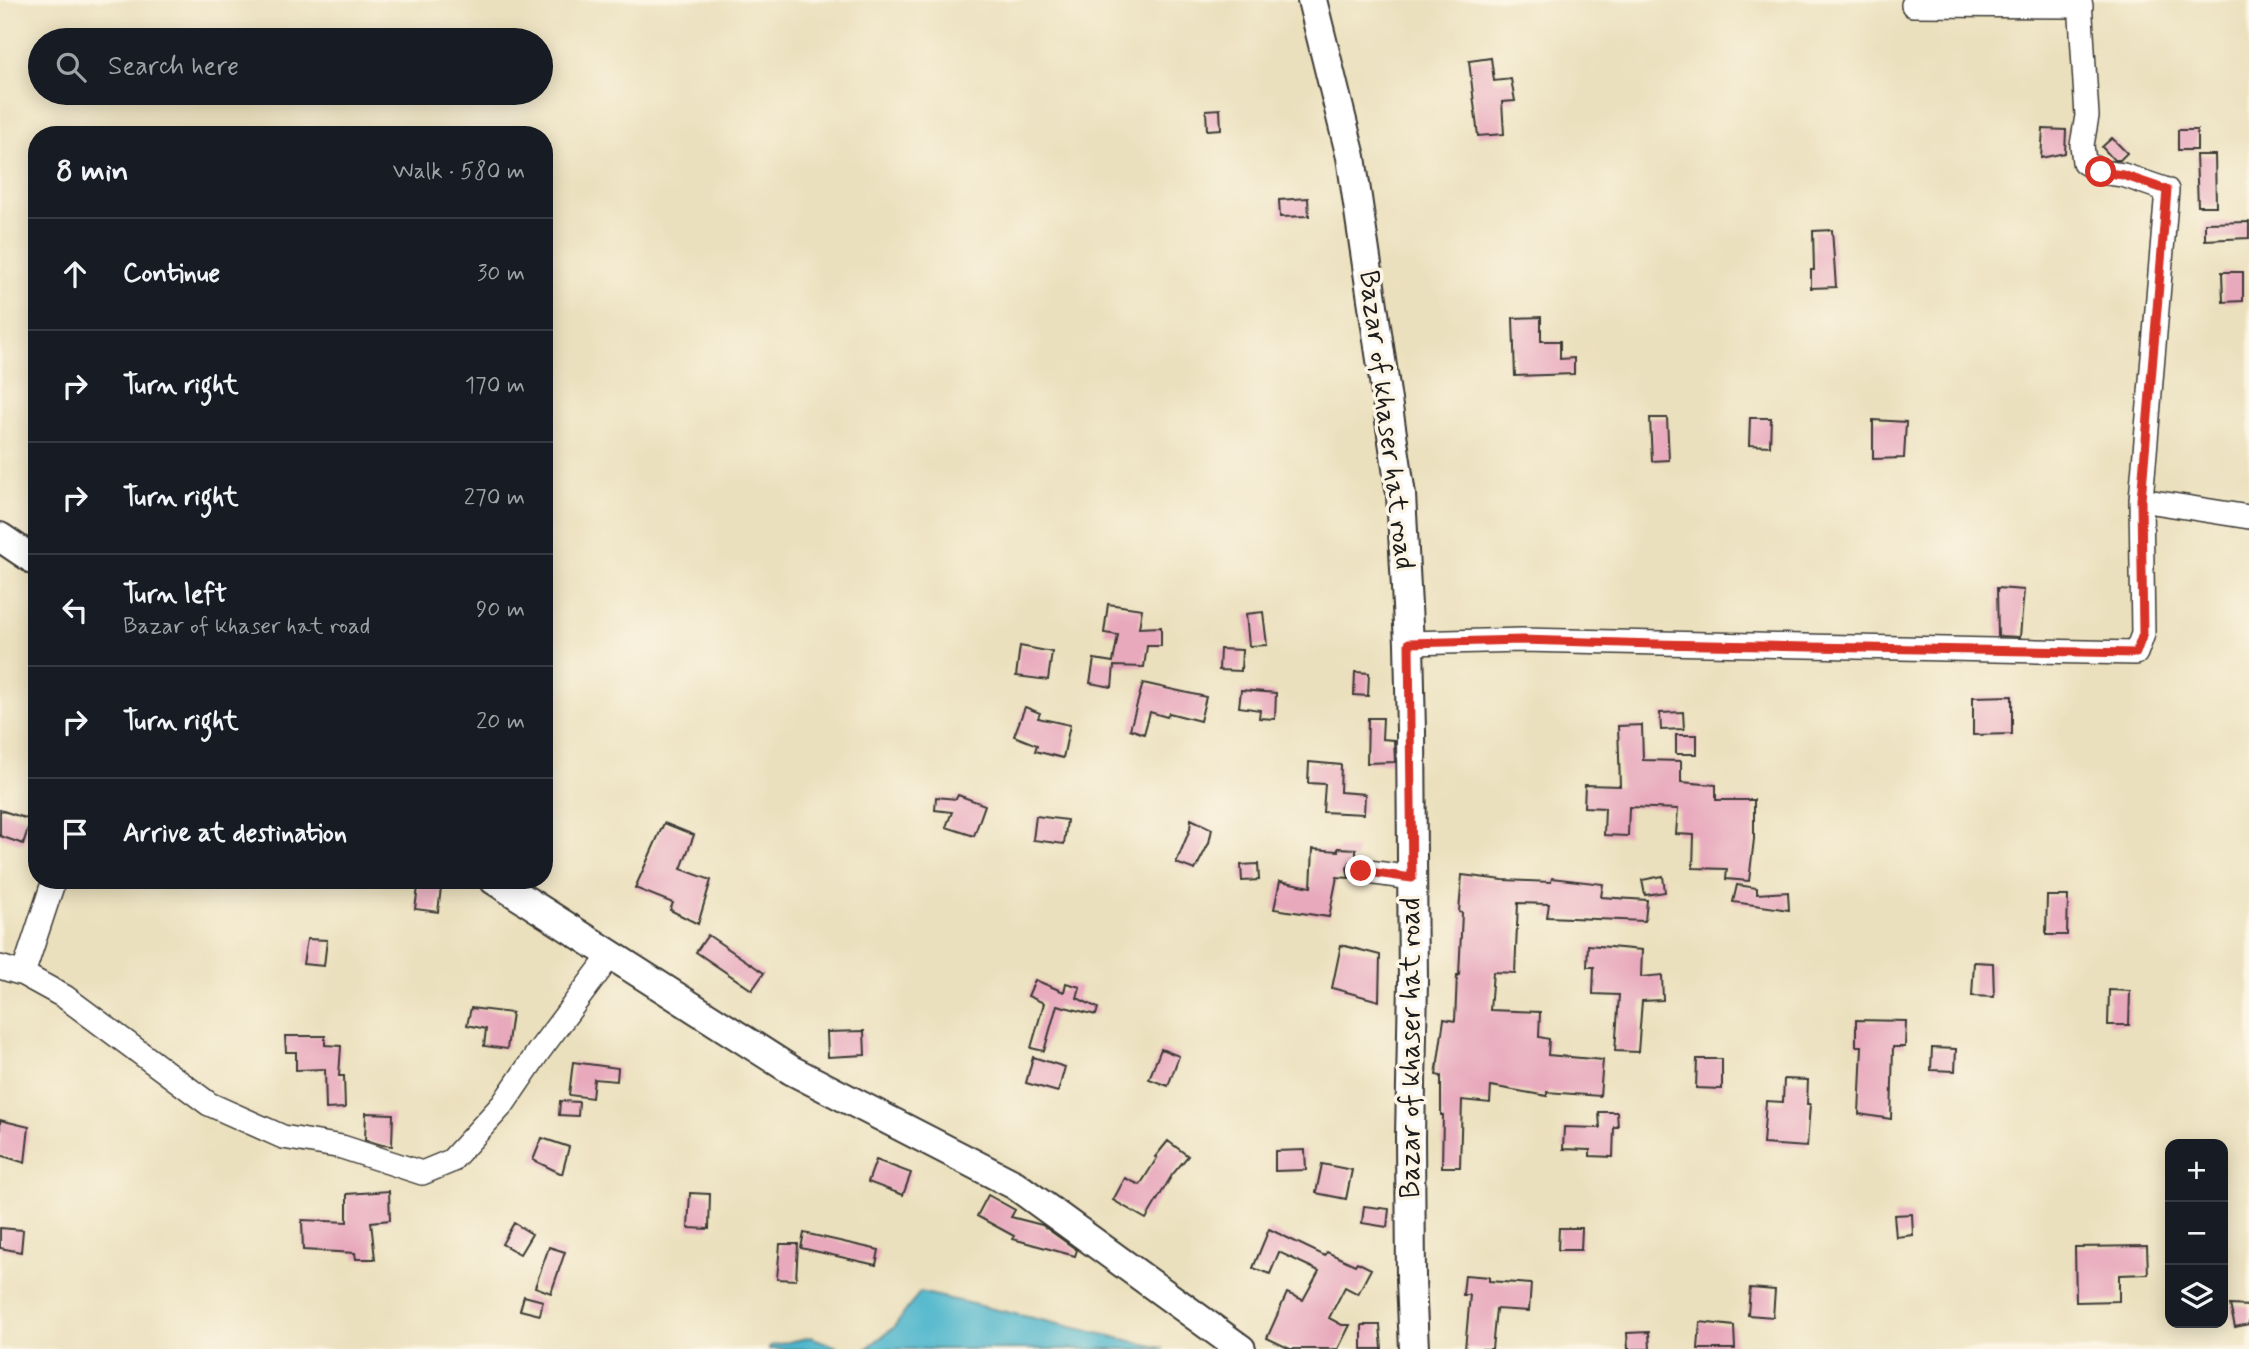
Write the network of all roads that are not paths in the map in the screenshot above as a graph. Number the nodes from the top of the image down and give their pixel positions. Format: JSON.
{"nodes":[{"id":1,"x":1312,"y":0,"type":"edge"},
{"id":2,"x":2080,"y":3,"type":"edge"},
{"id":3,"x":1913,"y":5,"type":"dead end"},
{"id":4,"x":2141,"y":500,"type":"junction"},
{"id":5,"x":2249,"y":517,"type":"edge"},
{"id":6,"x":0,"y":537,"type":"edge"},
{"id":7,"x":28,"y":556,"type":"edge"},
{"id":8,"x":1409,"y":643,"type":"junction"},
{"id":9,"x":1361,"y":871,"type":"dead end"},
{"id":10,"x":1412,"y":878,"type":"junction"},
{"id":11,"x":51,"y":889,"type":"edge"},
{"id":12,"x":508,"y":889,"type":"edge"},
{"id":13,"x":610,"y":956,"type":"junction"},
{"id":14,"x":0,"y":967,"type":"edge"},
{"id":15,"x":23,"y":974,"type":"junction"},
{"id":16,"x":1241,"y":1349,"type":"edge"},
{"id":17,"x":1414,"y":1349,"type":"edge"}],
"edges":[{"from":1,"to":8,"type":"main road","name":"Bazar of khaser hat road"},
{"from":2,"to":3,"type":"street"},
{"from":2,"to":4,"type":"street"},
{"from":4,"to":5,"type":"street"},
{"from":4,"to":8,"type":"street"},
{"from":6,"to":7,"type":"main road"},
{"from":8,"to":10,"type":"main road","name":"Bazar of khaser hat road"},
{"from":9,"to":10,"type":"street"},
{"from":10,"to":17,"type":"main road","name":"Bazar of khaser hat road"},
{"from":11,"to":15,"type":"street"},
{"from":12,"to":13,"type":"main road"},
{"from":13,"to":15,"type":"street"},
{"from":13,"to":16,"type":"main road"},
{"from":14,"to":15,"type":"street"}]}
